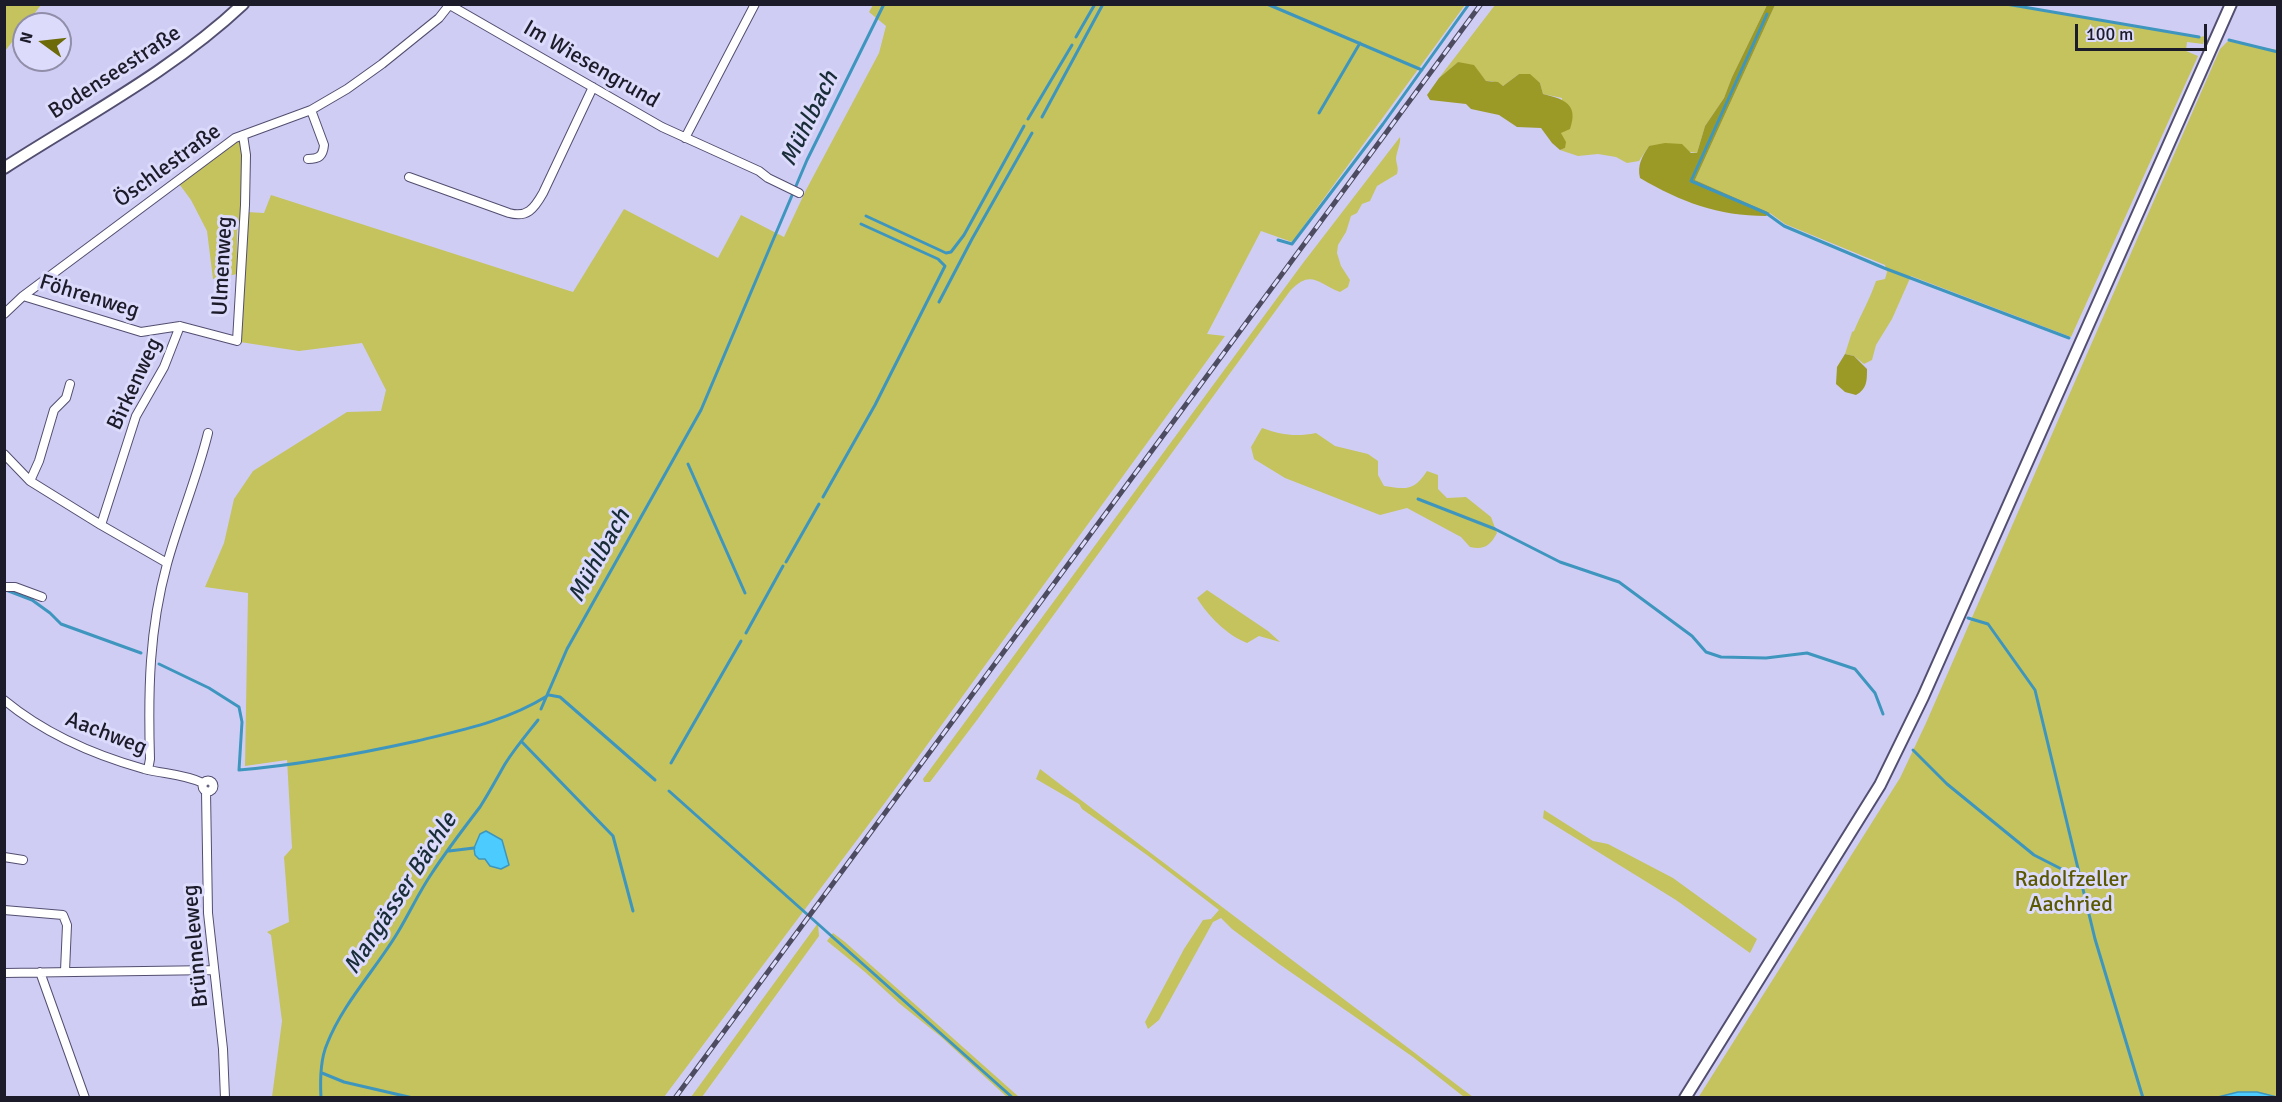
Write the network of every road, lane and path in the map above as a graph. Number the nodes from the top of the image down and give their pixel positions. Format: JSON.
{"nodes":[{"id":1,"x":243,"y":4,"type":"edge"},
{"id":2,"x":755,"y":4,"type":"edge"},
{"id":3,"x":2230,"y":4,"type":"edge"},
{"id":4,"x":449,"y":5,"type":"edge"},
{"id":5,"x":593,"y":87,"type":"junction"},
{"id":6,"x":311,"y":110,"type":"junction"},
{"id":7,"x":243,"y":135,"type":"junction"},
{"id":8,"x":685,"y":138,"type":"junction"},
{"id":9,"x":308,"y":159,"type":"dead end"},
{"id":10,"x":4,"y":168,"type":"edge"},
{"id":11,"x":409,"y":177,"type":"dead end"},
{"id":12,"x":795,"y":192,"type":"dead end"},
{"id":13,"x":23,"y":296,"type":"junction"},
{"id":14,"x":4,"y":314,"type":"edge"},
{"id":15,"x":180,"y":326,"type":"junction"},
{"id":16,"x":70,"y":384,"type":"dead end"},
{"id":17,"x":208,"y":433,"type":"dead end"},
{"id":18,"x":4,"y":454,"type":"edge"},
{"id":19,"x":30,"y":481,"type":"junction"},
{"id":20,"x":101,"y":525,"type":"junction"},
{"id":21,"x":167,"y":563,"type":"junction"},
{"id":22,"x":4,"y":586,"type":"edge"},
{"id":23,"x":42,"y":597,"type":"dead end"},
{"id":24,"x":4,"y":700,"type":"edge"},
{"id":25,"x":148,"y":770,"type":"junction"},
{"id":26,"x":203,"y":783,"type":"joint"},
{"id":27,"x":4,"y":856,"type":"edge"},
{"id":28,"x":23,"y":860,"type":"dead end"},
{"id":29,"x":4,"y":910,"type":"edge"},
{"id":30,"x":214,"y":970,"type":"junction"},
{"id":31,"x":65,"y":971,"type":"junction"},
{"id":32,"x":40,"y":972,"type":"junction"},
{"id":33,"x":4,"y":974,"type":"edge"},
{"id":34,"x":85,"y":1098,"type":"edge"},
{"id":35,"x":225,"y":1098,"type":"edge"},
{"id":36,"x":1685,"y":1098,"type":"edge"}],
"edges":[{"from":1,"to":10,"type":"main road","name":"Bodenseestraße"},
{"from":2,"to":8,"type":"street"},
{"from":3,"to":36,"type":"main road"},
{"from":4,"to":5,"type":"street","name":"Im Wiesengrund"},
{"from":4,"to":6,"type":"street","name":"Öschlestraße"},
{"from":5,"to":8,"type":"street","name":"Im Wiesengrund"},
{"from":5,"to":11,"type":"street"},
{"from":6,"to":7,"type":"street","name":"Öschlestraße"},
{"from":6,"to":9,"type":"street"},
{"from":7,"to":13,"type":"street","name":"Öschlestraße"},
{"from":7,"to":15,"type":"street","name":"Ulmenweg"},
{"from":8,"to":12,"type":"street","name":"Im Wiesengrund"},
{"from":13,"to":14,"type":"street","name":"Öschlestraße"},
{"from":13,"to":15,"type":"street","name":"Föhrenweg"},
{"from":15,"to":20,"type":"street","name":"Birkenweg"},
{"from":16,"to":19,"type":"street"},
{"from":17,"to":21,"type":"street"},
{"from":18,"to":19,"type":"street"},
{"from":19,"to":20,"type":"street"},
{"from":20,"to":21,"type":"street"},
{"from":21,"to":25,"type":"street"},
{"from":22,"to":23,"type":"street"},
{"from":24,"to":25,"type":"street","name":"Aachweg"},
{"from":25,"to":26,"type":"street","name":"Aachweg"},
{"from":26,"to":30,"type":"street","name":"Brünneleweg"},
{"from":27,"to":28,"type":"street"},
{"from":29,"to":31,"type":"street"},
{"from":30,"to":31,"type":"street"},
{"from":30,"to":35,"type":"street","name":"Brünneleweg"},
{"from":31,"to":32,"type":"street"},
{"from":32,"to":33,"type":"street"},
{"from":32,"to":34,"type":"street"}]}
